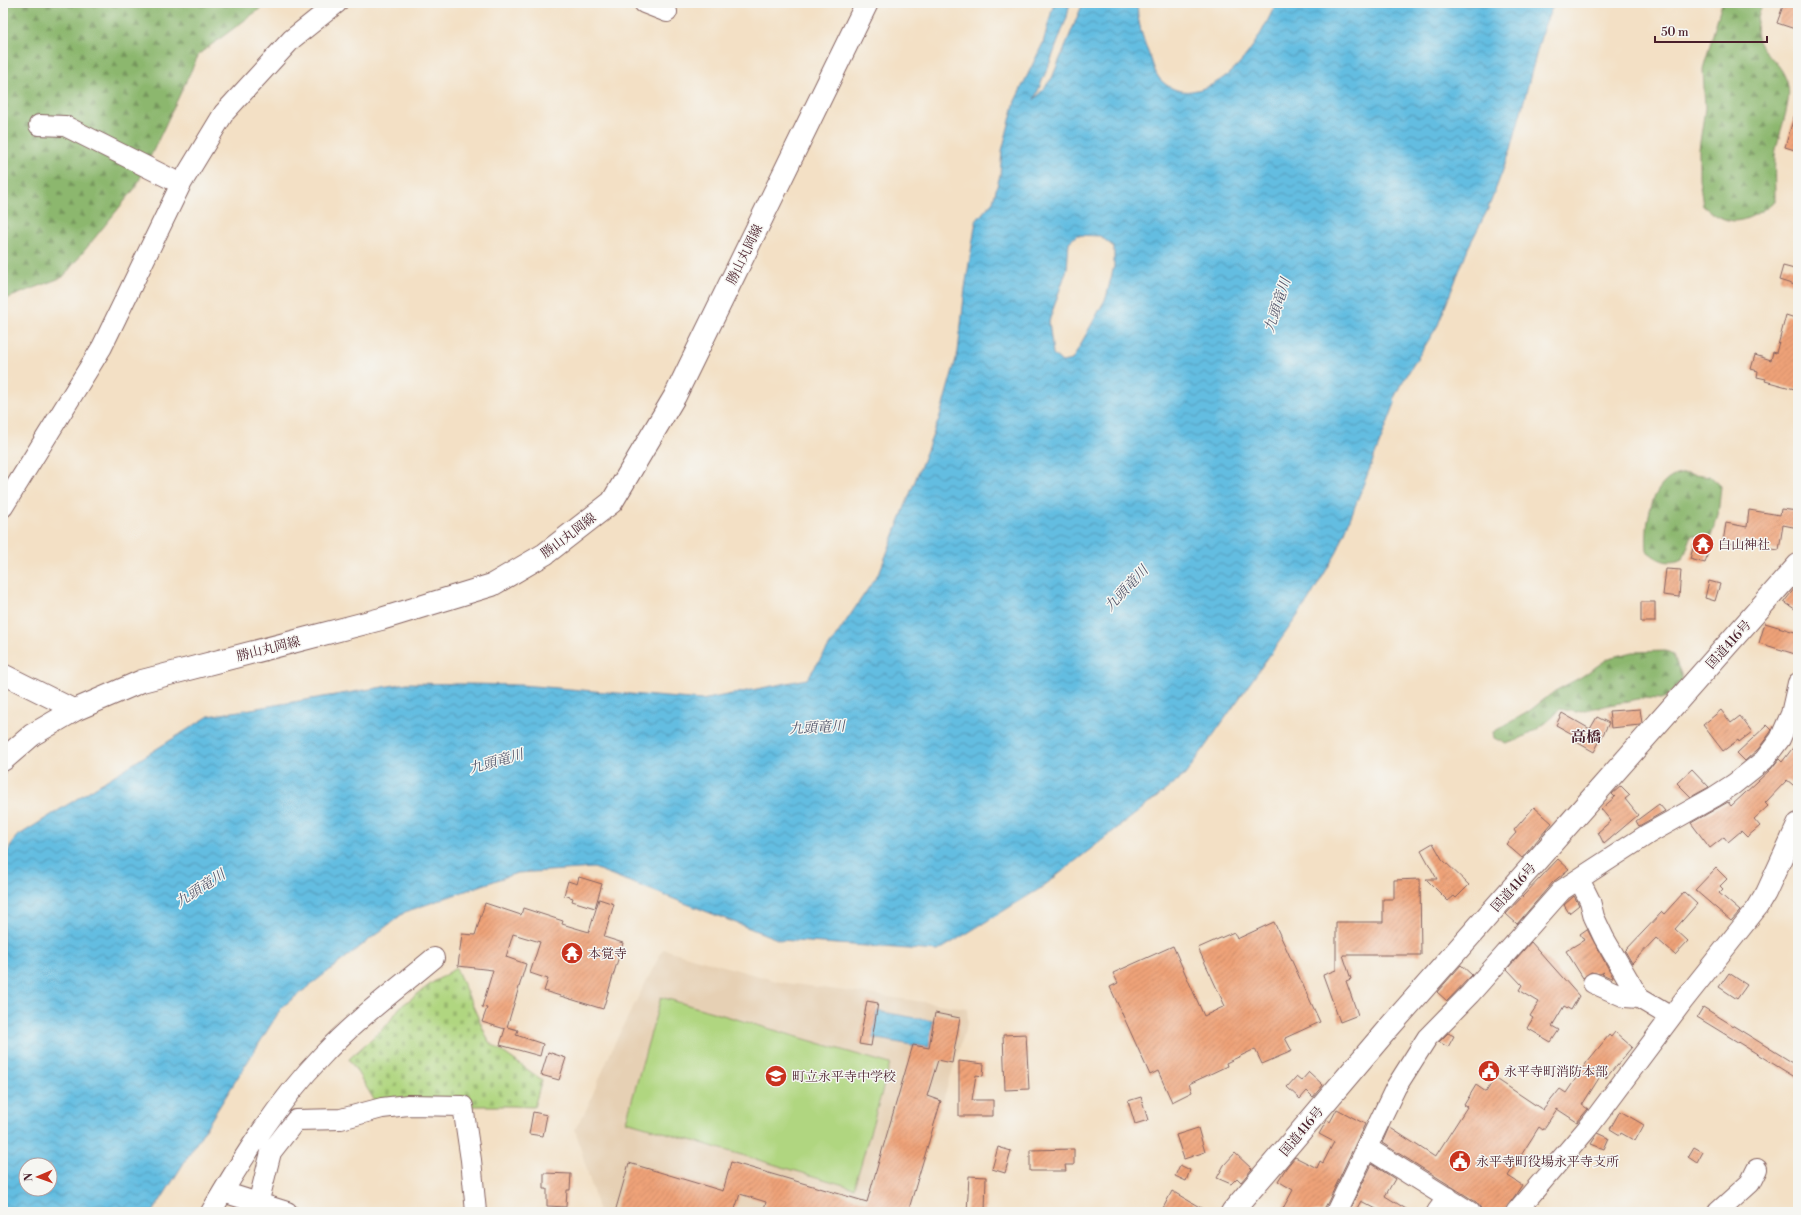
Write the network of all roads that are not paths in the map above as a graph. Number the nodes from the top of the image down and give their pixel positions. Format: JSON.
{"nodes":[{"id":1,"x":336,"y":3,"type":"edge"},
{"id":2,"x":644,"y":3,"type":"edge"},
{"id":3,"x":867,"y":3,"type":"edge"},
{"id":4,"x":667,"y":12,"type":"dead end"},
{"id":5,"x":39,"y":125,"type":"dead end"},
{"id":6,"x":181,"y":184,"type":"junction"},
{"id":7,"x":3,"y":507,"type":"edge"},
{"id":8,"x":1798,"y":565,"type":"edge"},
{"id":9,"x":3,"y":674,"type":"edge"},
{"id":10,"x":1798,"y":683,"type":"edge"},
{"id":11,"x":75,"y":710,"type":"junction"},
{"id":12,"x":3,"y":760,"type":"edge"},
{"id":13,"x":1798,"y":823,"type":"edge"},
{"id":14,"x":1579,"y":879,"type":"junction"},
{"id":15,"x":434,"y":958,"type":"dead end"},
{"id":16,"x":1593,"y":983,"type":"dead end"},
{"id":17,"x":1639,"y":998,"type":"junction"},
{"id":18,"x":1671,"y":1017,"type":"junction"},
{"id":19,"x":1366,"y":1147,"type":"junction"},
{"id":20,"x":1758,"y":1169,"type":"dead end"},
{"id":21,"x":223,"y":1192,"type":"junction"},
{"id":22,"x":258,"y":1204,"type":"junction"},
{"id":23,"x":1443,"y":1205,"type":"edge"},
{"id":24,"x":211,"y":1212,"type":"edge"},
{"id":25,"x":287,"y":1212,"type":"edge"},
{"id":26,"x":476,"y":1212,"type":"edge"},
{"id":27,"x":1232,"y":1212,"type":"edge"},
{"id":28,"x":1336,"y":1212,"type":"edge"},
{"id":29,"x":1470,"y":1212,"type":"edge"},
{"id":30,"x":1516,"y":1212,"type":"edge"},
{"id":31,"x":1718,"y":1212,"type":"edge"}],
"edges":[{"from":1,"to":6,"type":"street"},
{"from":2,"to":4,"type":"street"},
{"from":3,"to":11,"type":"main road","name":"勝山丸岡線"},
{"from":5,"to":6,"type":"street"},
{"from":6,"to":7,"type":"street"},
{"from":8,"to":27,"type":"main road","name":"国道416号"},
{"from":9,"to":11,"type":"street"},
{"from":10,"to":14,"type":"street"},
{"from":11,"to":12,"type":"main road","name":"勝山丸岡線"},
{"from":13,"to":18,"type":"street"},
{"from":14,"to":17,"type":"street"},
{"from":14,"to":19,"type":"street"},
{"from":15,"to":21,"type":"street"},
{"from":16,"to":17,"type":"street"},
{"from":17,"to":18,"type":"street"},
{"from":18,"to":30,"type":"street"},
{"from":19,"to":23,"type":"street"},
{"from":19,"to":28,"type":"street"},
{"from":20,"to":31,"type":"street"},
{"from":21,"to":22,"type":"street"},
{"from":21,"to":24,"type":"street"},
{"from":22,"to":25,"type":"street"},
{"from":22,"to":26,"type":"street"},
{"from":23,"to":29,"type":"street"}]}
